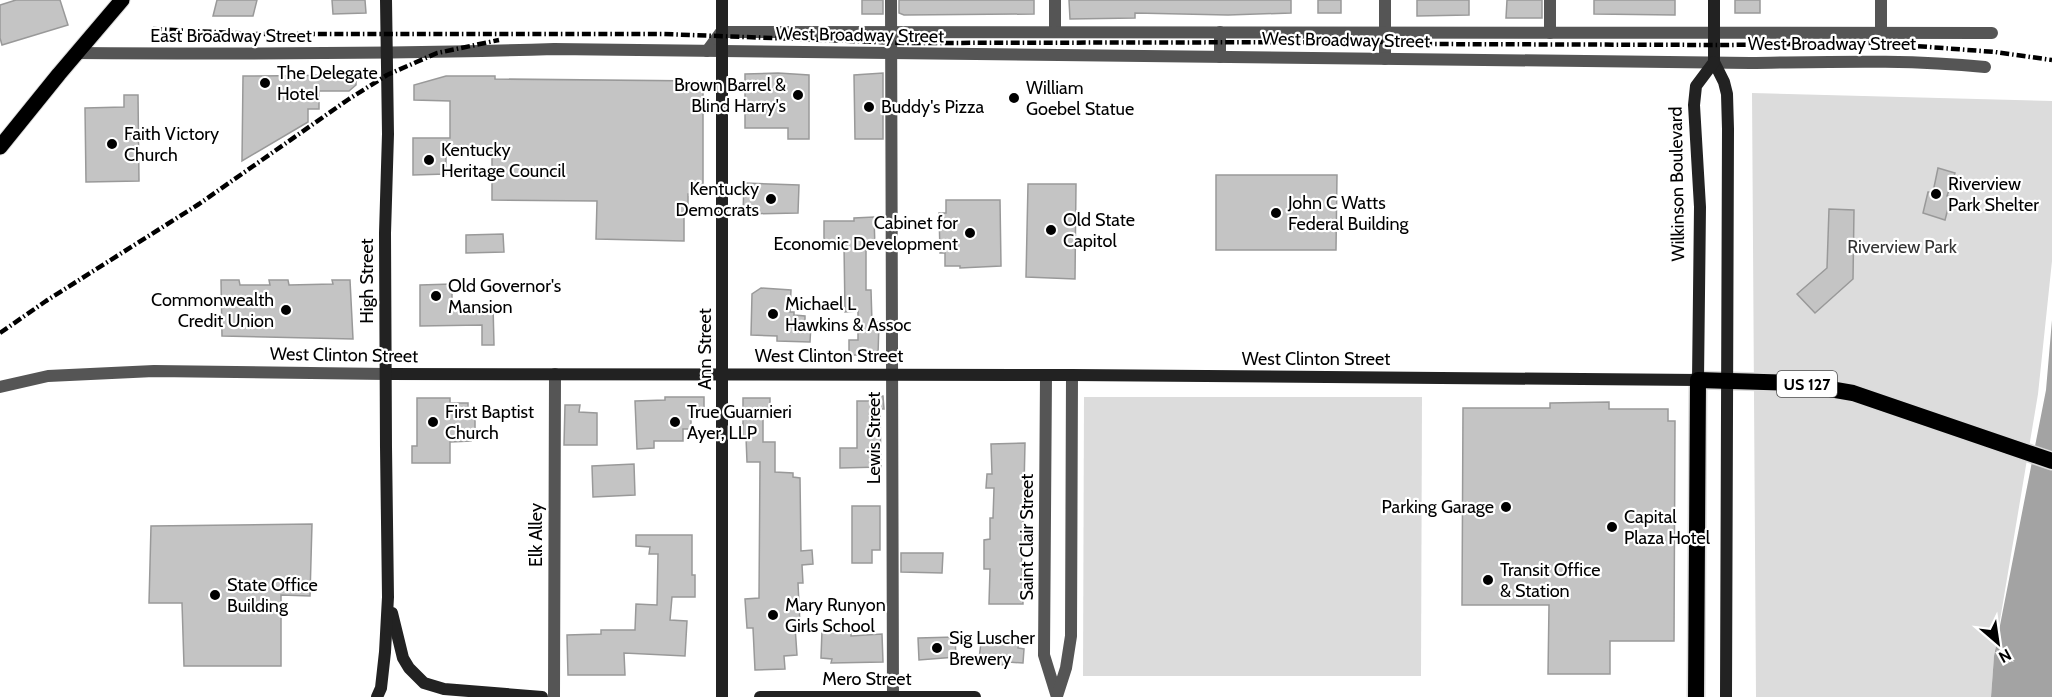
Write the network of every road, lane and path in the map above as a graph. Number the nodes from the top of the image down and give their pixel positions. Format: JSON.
{"nodes":[{"id":1,"x":122,"y":0,"type":"edge"},
{"id":2,"x":386,"y":0,"type":"edge"},
{"id":3,"x":722,"y":0,"type":"edge"},
{"id":4,"x":891,"y":0,"type":"edge"},
{"id":5,"x":1055,"y":0,"type":"edge"},
{"id":6,"x":1385,"y":0,"type":"edge"},
{"id":7,"x":1550,"y":0,"type":"edge"},
{"id":8,"x":1714,"y":0,"type":"edge"},
{"id":9,"x":1881,"y":0,"type":"edge"},
{"id":10,"x":721,"y":32,"type":"junction"},
{"id":11,"x":891,"y":32,"type":"junction"},
{"id":12,"x":1055,"y":32,"type":"junction"},
{"id":13,"x":1220,"y":33,"type":"junction"},
{"id":14,"x":1385,"y":33,"type":"junction"},
{"id":15,"x":1550,"y":33,"type":"junction"},
{"id":16,"x":1714,"y":33,"type":"junction"},
{"id":17,"x":1881,"y":33,"type":"junction"},
{"id":18,"x":1992,"y":33,"type":"dead end"},
{"id":19,"x":707,"y":51,"type":"junction"},
{"id":20,"x":721,"y":51,"type":"junction"},
{"id":21,"x":76,"y":53,"type":"junction"},
{"id":22,"x":386,"y":53,"type":"junction"},
{"id":23,"x":891,"y":53,"type":"junction"},
{"id":24,"x":1221,"y":57,"type":"junction"},
{"id":25,"x":1385,"y":59,"type":"junction"},
{"id":26,"x":1714,"y":62,"type":"junction"},
{"id":27,"x":1985,"y":67,"type":"dead end"},
{"id":28,"x":0,"y":147,"type":"edge"},
{"id":29,"x":386,"y":374,"type":"junction"},
{"id":30,"x":555,"y":374,"type":"junction"},
{"id":31,"x":723,"y":374,"type":"junction"},
{"id":32,"x":892,"y":375,"type":"junction"},
{"id":33,"x":1046,"y":375,"type":"junction"},
{"id":34,"x":1072,"y":375,"type":"junction"},
{"id":35,"x":1698,"y":380,"type":"junction"},
{"id":36,"x":1727,"y":381,"type":"junction"},
{"id":37,"x":0,"y":387,"type":"edge"},
{"id":38,"x":2052,"y":461,"type":"edge"},
{"id":39,"x":388,"y":597,"type":"junction"},
{"id":40,"x":377,"y":697,"type":"edge"},
{"id":41,"x":542,"y":697,"type":"edge"},
{"id":42,"x":554,"y":697,"type":"edge"},
{"id":43,"x":722,"y":697,"type":"edge"},
{"id":44,"x":760,"y":697,"type":"edge"},
{"id":45,"x":893,"y":697,"type":"edge"},
{"id":46,"x":975,"y":697,"type":"edge"},
{"id":47,"x":1057,"y":697,"type":"edge"},
{"id":48,"x":1696,"y":697,"type":"edge"},
{"id":49,"x":1726,"y":697,"type":"edge"}],
"edges":[{"from":1,"to":21,"type":"main road"},
{"from":2,"to":22,"type":"main road","name":"High Street"},
{"from":3,"to":10,"type":"main road","name":"Ann Street"},
{"from":4,"to":11,"type":"street","name":"Lewis Street"},
{"from":5,"to":12,"type":"street"},
{"from":6,"to":14,"type":"street"},
{"from":7,"to":15,"type":"street"},
{"from":8,"to":16,"type":"main road"},
{"from":9,"to":17,"type":"street"},
{"from":10,"to":11,"type":"street","name":"West Broadway Street"},
{"from":10,"to":19,"type":"street"},
{"from":10,"to":20,"type":"main road","name":"Ann Street"},
{"from":11,"to":12,"type":"street","name":"West Broadway Street"},
{"from":11,"to":23,"type":"street","name":"Lewis Street"},
{"from":12,"to":13,"type":"street","name":"West Broadway Street"},
{"from":13,"to":14,"type":"street","name":"West Broadway Street"},
{"from":13,"to":24,"type":"street"},
{"from":14,"to":15,"type":"street","name":"West Broadway Street"},
{"from":14,"to":25,"type":"street"},
{"from":15,"to":16,"type":"street","name":"West Broadway Street"},
{"from":16,"to":17,"type":"street","name":"West Broadway Street"},
{"from":16,"to":26,"type":"main road"},
{"from":17,"to":18,"type":"street","name":"West Broadway Street"},
{"from":19,"to":20,"type":"street","name":"West Broadway Street"},
{"from":19,"to":22,"type":"street","name":"West Broadway Street"},
{"from":20,"to":23,"type":"street","name":"West Broadway Street"},
{"from":20,"to":31,"type":"main road","name":"Ann Street"},
{"from":21,"to":22,"type":"street","name":"East Broadway Street"},
{"from":21,"to":28,"type":"main road"},
{"from":22,"to":29,"type":"main road","name":"High Street"},
{"from":23,"to":24,"type":"street","name":"West Broadway Street"},
{"from":23,"to":32,"type":"street","name":"Lewis Street"},
{"from":24,"to":25,"type":"street","name":"West Broadway Street"},
{"from":25,"to":26,"type":"street","name":"West Broadway Street"},
{"from":26,"to":27,"type":"street","name":"West Broadway Street"},
{"from":26,"to":35,"type":"main road","name":"Wilkinson Boulevard"},
{"from":26,"to":36,"type":"main road"},
{"from":29,"to":30,"type":"main road","name":"West Clinton Street"},
{"from":29,"to":37,"type":"street","name":"West Clinton Street"},
{"from":29,"to":39,"type":"main road","name":"High Street"},
{"from":30,"to":31,"type":"main road","name":"West Clinton Street"},
{"from":30,"to":42,"type":"street","name":"Elk Alley"},
{"from":31,"to":32,"type":"main road","name":"West Clinton Street"},
{"from":31,"to":43,"type":"main road","name":"Ann Street"},
{"from":32,"to":33,"type":"main road","name":"West Clinton Street"},
{"from":32,"to":45,"type":"street","name":"Lewis Street"},
{"from":33,"to":34,"type":"main road","name":"West Clinton Street"},
{"from":33,"to":47,"type":"street","name":"Saint Clair Street"},
{"from":34,"to":35,"type":"main road","name":"West Clinton Street"},
{"from":34,"to":47,"type":"street","name":"Saint Clair Street"},
{"from":35,"to":36,"type":"highway","number":"US 127"},
{"from":35,"to":48,"type":"highway","name":"Wilkinson Boulevard"},
{"from":36,"to":38,"type":"highway","number":"US 127"},
{"from":36,"to":49,"type":"main road"},
{"from":39,"to":40,"type":"main road","name":"High Street"},
{"from":39,"to":41,"type":"main road","name":"High Street"},
{"from":44,"to":45,"type":"main road","name":"Mero Street"},
{"from":45,"to":46,"type":"main road","name":"Mero Street"}]}
